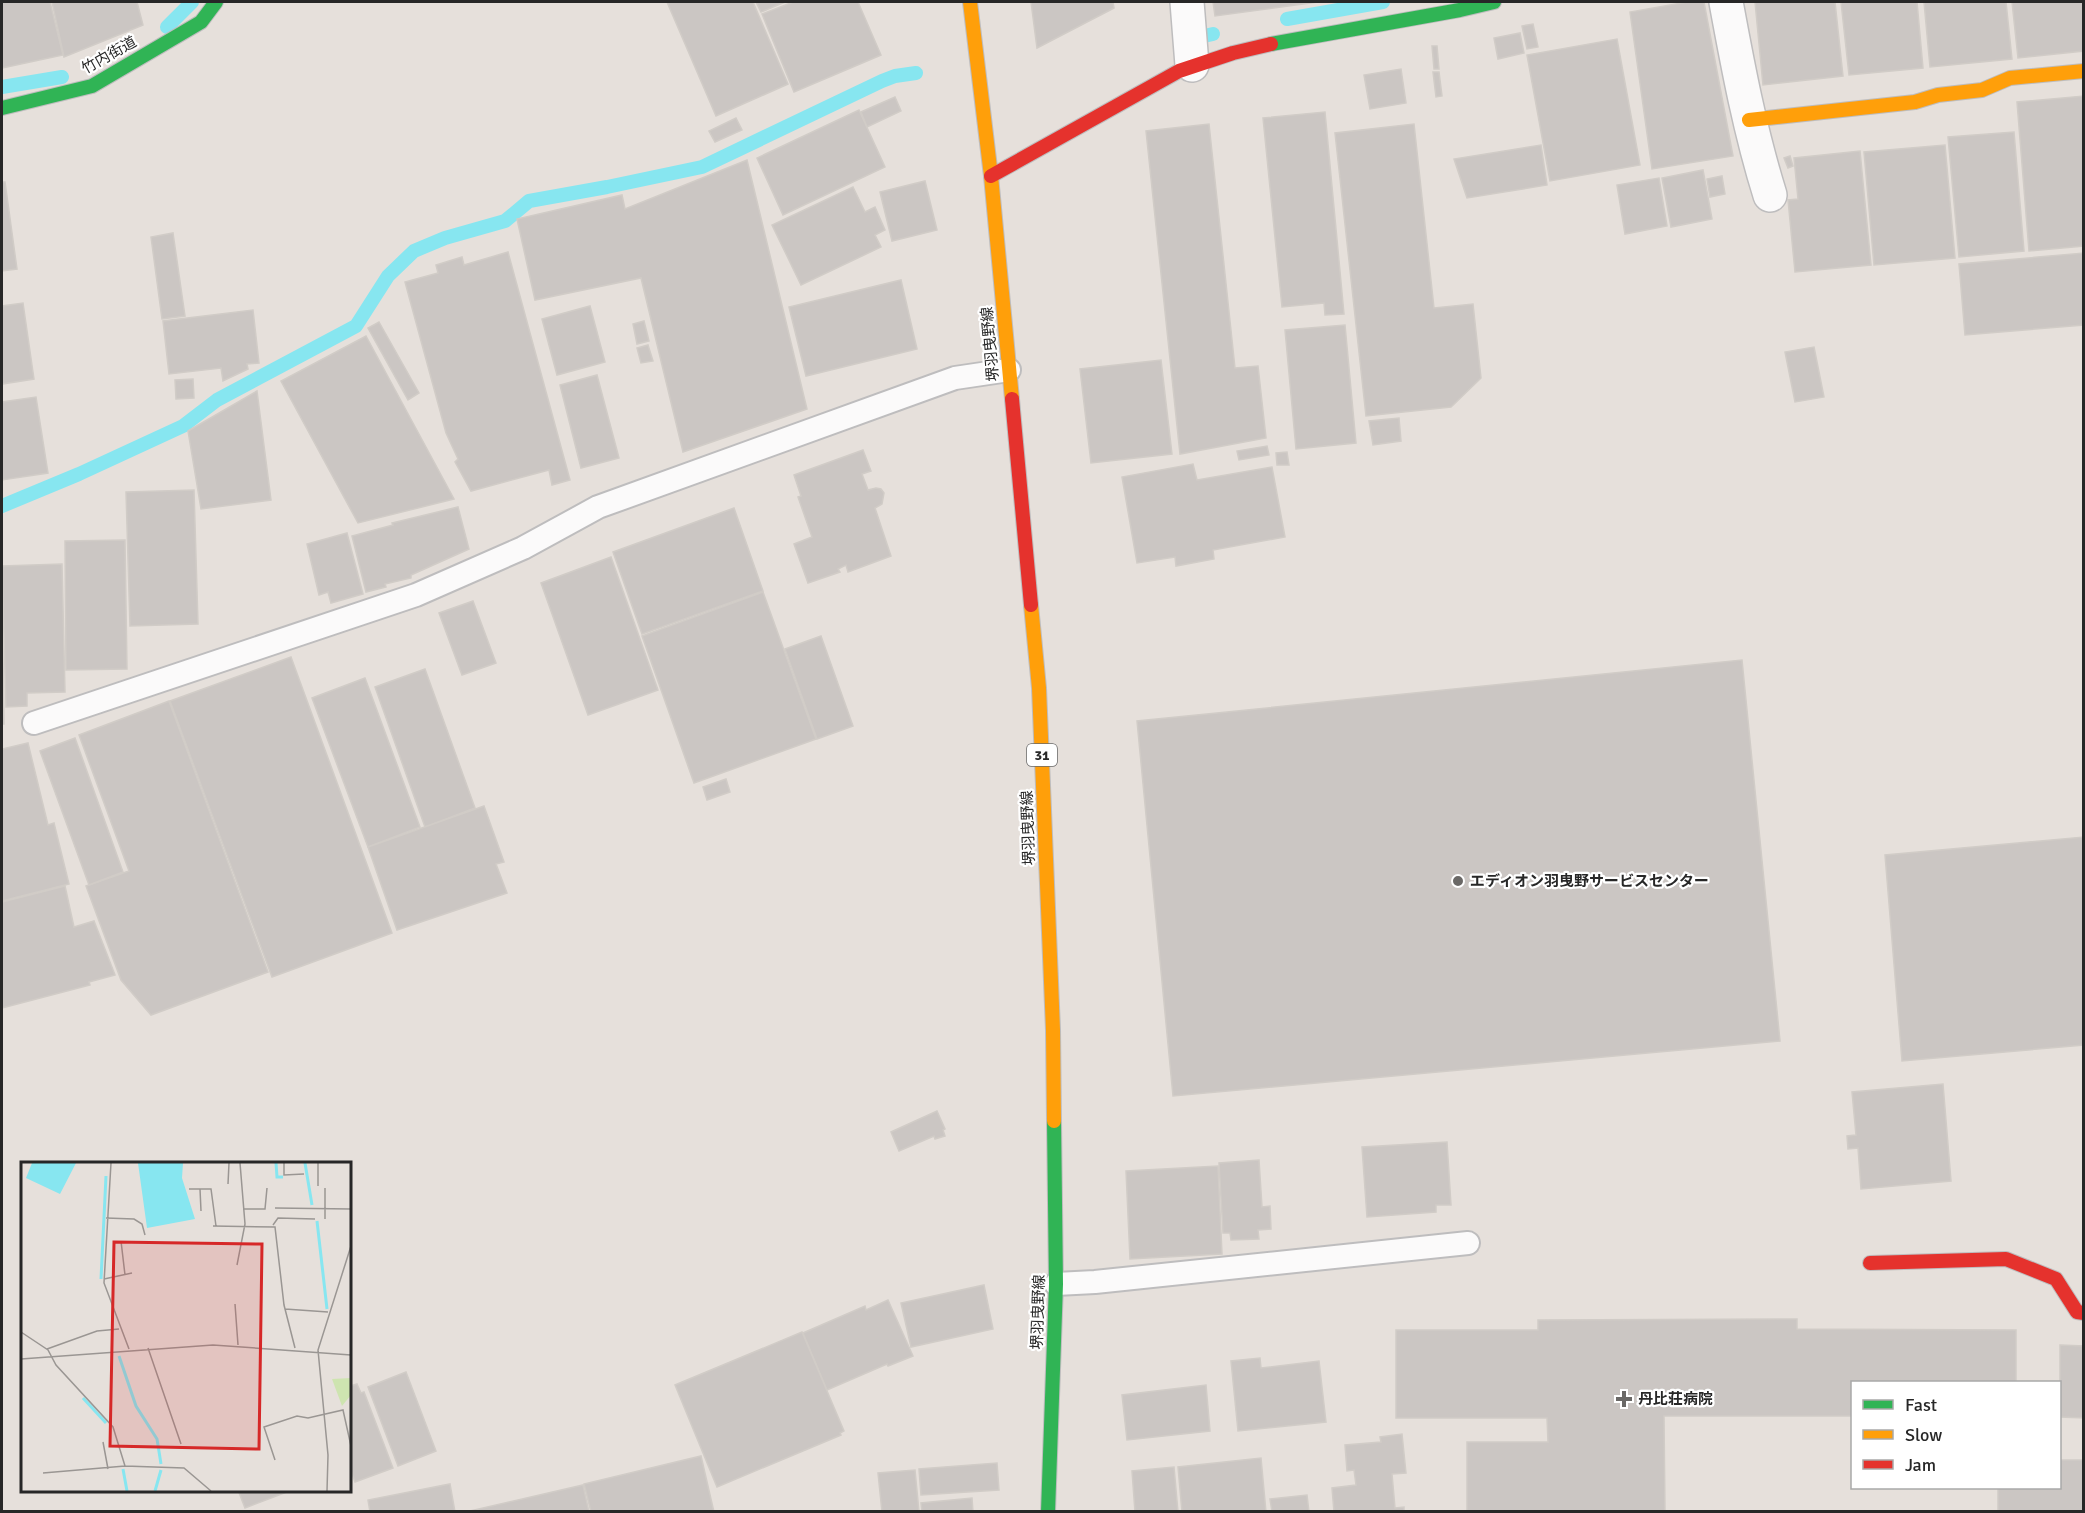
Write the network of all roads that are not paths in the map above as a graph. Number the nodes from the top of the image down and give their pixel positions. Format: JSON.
{"nodes":[{"id":1,"x":216,"y":2,"type":"edge"},
{"id":2,"x":970,"y":2,"type":"edge"},
{"id":3,"x":1187,"y":2,"type":"edge"},
{"id":4,"x":1494,"y":2,"type":"edge"},
{"id":5,"x":1726,"y":2,"type":"edge"},
{"id":6,"x":1192,"y":65,"type":"junction"},
{"id":7,"x":2084,"y":71,"type":"edge"},
{"id":8,"x":2,"y":108,"type":"edge"},
{"id":9,"x":1749,"y":120,"type":"junction"},
{"id":10,"x":990,"y":176,"type":"junction"},
{"id":11,"x":1770,"y":195,"type":"dead end"},
{"id":12,"x":1009,"y":370,"type":"junction"},
{"id":13,"x":33,"y":723,"type":"dead end"},
{"id":14,"x":1468,"y":1243,"type":"dead end"},
{"id":15,"x":1870,"y":1263,"type":"dead end"},
{"id":16,"x":1056,"y":1284,"type":"junction"},
{"id":17,"x":2084,"y":1312,"type":"edge"},
{"id":18,"x":1048,"y":1512,"type":"edge"}],
"edges":[{"from":1,"to":8,"type":"main road","name":"竹内街道"},
{"from":2,"to":10,"type":"main road","name":"堺羽曳野線","number":"31"},
{"from":3,"to":6,"type":"street"},
{"from":4,"to":6,"type":"main road"},
{"from":5,"to":9,"type":"street"},
{"from":6,"to":10,"type":"main road"},
{"from":7,"to":9,"type":"main road"},
{"from":9,"to":11,"type":"street"},
{"from":10,"to":12,"type":"main road","name":"堺羽曳野線","number":"31"},
{"from":12,"to":13,"type":"lane"},
{"from":12,"to":16,"type":"main road","name":"堺羽曳野線","number":"31"},
{"from":14,"to":16,"type":"lane"},
{"from":15,"to":17,"type":"main road"},
{"from":16,"to":18,"type":"main road","name":"堺羽曳野線","number":"31"}]}
